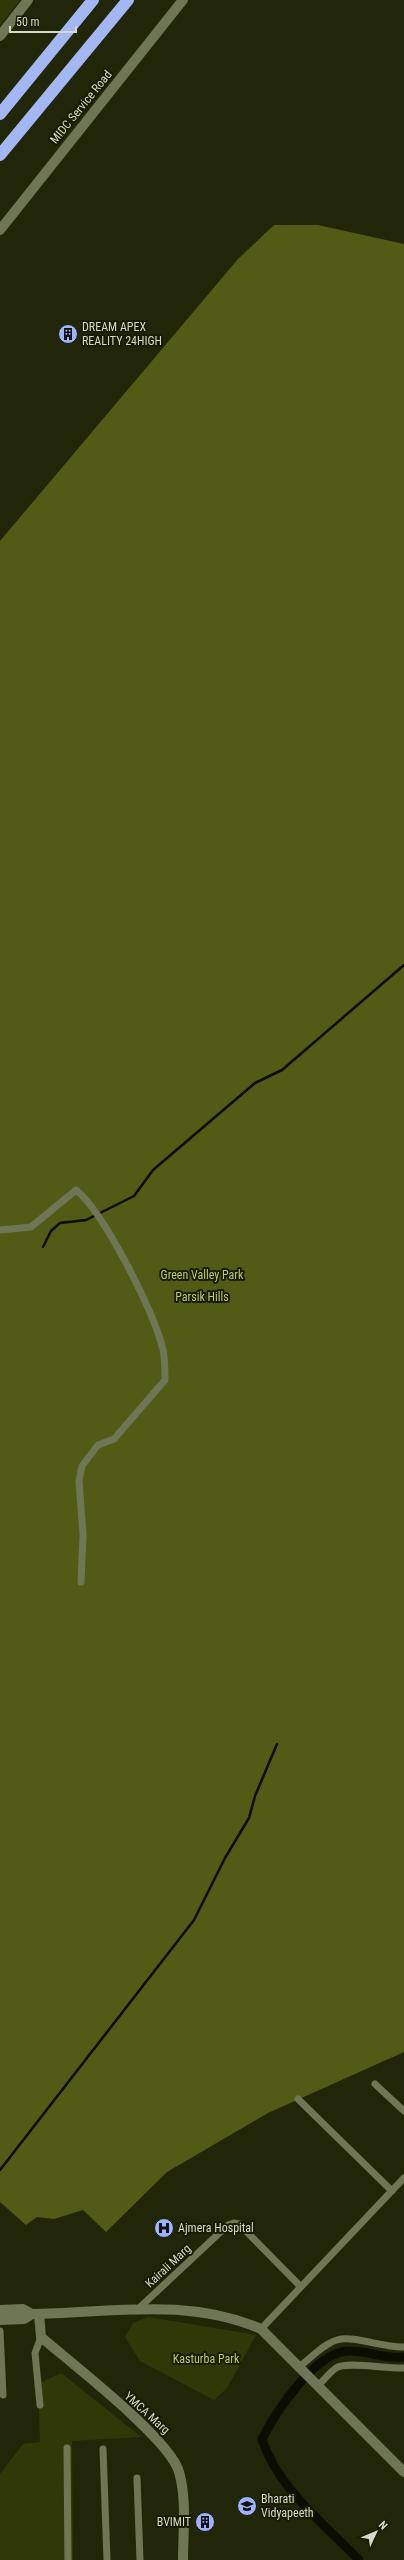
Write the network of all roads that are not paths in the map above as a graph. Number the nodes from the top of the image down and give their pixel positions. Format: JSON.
{"nodes":[{"id":1,"x":28,"y":0,"type":"edge"},
{"id":2,"x":93,"y":0,"type":"edge"},
{"id":3,"x":128,"y":0,"type":"edge"},
{"id":4,"x":183,"y":0,"type":"edge"},
{"id":5,"x":0,"y":36,"type":"edge"},
{"id":6,"x":0,"y":114,"type":"edge"},
{"id":7,"x":0,"y":155,"type":"edge"},
{"id":8,"x":0,"y":230,"type":"edge"},
{"id":9,"x":0,"y":1230,"type":"edge"},
{"id":10,"x":81,"y":1582,"type":"dead end"},
{"id":11,"x":375,"y":2084,"type":"dead end"},
{"id":12,"x":298,"y":2099,"type":"dead end"},
{"id":13,"x":404,"y":2111,"type":"edge"},
{"id":14,"x":404,"y":2178,"type":"edge"},
{"id":15,"x":392,"y":2190,"type":"junction"},
{"id":16,"x":300,"y":2286,"type":"junction"},
{"id":17,"x":138,"y":2309,"type":"junction"},
{"id":18,"x":0,"y":2310,"type":"edge"},
{"id":19,"x":36,"y":2314,"type":"junction"},
{"id":20,"x":0,"y":2320,"type":"edge"},
{"id":21,"x":261,"y":2329,"type":"junction"},
{"id":22,"x":0,"y":2331,"type":"edge"},
{"id":23,"x":41,"y":2337,"type":"junction"},
{"id":24,"x":404,"y":2347,"type":"edge"},
{"id":25,"x":404,"y":2368,"type":"edge"},
{"id":26,"x":300,"y":2369,"type":"junction"},
{"id":27,"x":317,"y":2385,"type":"junction"},
{"id":28,"x":3,"y":2395,"type":"dead end"},
{"id":29,"x":40,"y":2405,"type":"dead end"},
{"id":30,"x":67,"y":2448,"type":"dead end"},
{"id":31,"x":103,"y":2449,"type":"dead end"},
{"id":32,"x":404,"y":2472,"type":"edge"},
{"id":33,"x":137,"y":2478,"type":"dead end"},
{"id":34,"x":68,"y":2560,"type":"edge"},
{"id":35,"x":106,"y":2560,"type":"edge"},
{"id":36,"x":140,"y":2560,"type":"edge"},
{"id":37,"x":183,"y":2560,"type":"edge"}],
"edges":[{"from":1,"to":5,"type":"main road"},
{"from":2,"to":6,"type":"highway"},
{"from":3,"to":7,"type":"highway"},
{"from":4,"to":8,"type":"main road","name":"MIDC Service Road"},
{"from":9,"to":10,"type":"street"},
{"from":11,"to":13,"type":"street"},
{"from":12,"to":15,"type":"street"},
{"from":14,"to":15,"type":"street"},
{"from":15,"to":16,"type":"street"},
{"from":16,"to":17,"type":"street","name":"Kairali Marg"},
{"from":16,"to":21,"type":"street"},
{"from":17,"to":19,"type":"main road"},
{"from":17,"to":21,"type":"main road"},
{"from":18,"to":19,"type":"main road"},
{"from":19,"to":20,"type":"main road"},
{"from":19,"to":23,"type":"main road"},
{"from":21,"to":26,"type":"main road"},
{"from":22,"to":28,"type":"street"},
{"from":23,"to":29,"type":"street"},
{"from":23,"to":37,"type":"main road","name":"YMCA Marg"},
{"from":24,"to":26,"type":"street"},
{"from":25,"to":27,"type":"street"},
{"from":26,"to":27,"type":"main road"},
{"from":27,"to":32,"type":"main road"},
{"from":30,"to":34,"type":"street"},
{"from":31,"to":35,"type":"street"},
{"from":33,"to":36,"type":"street"}]}
